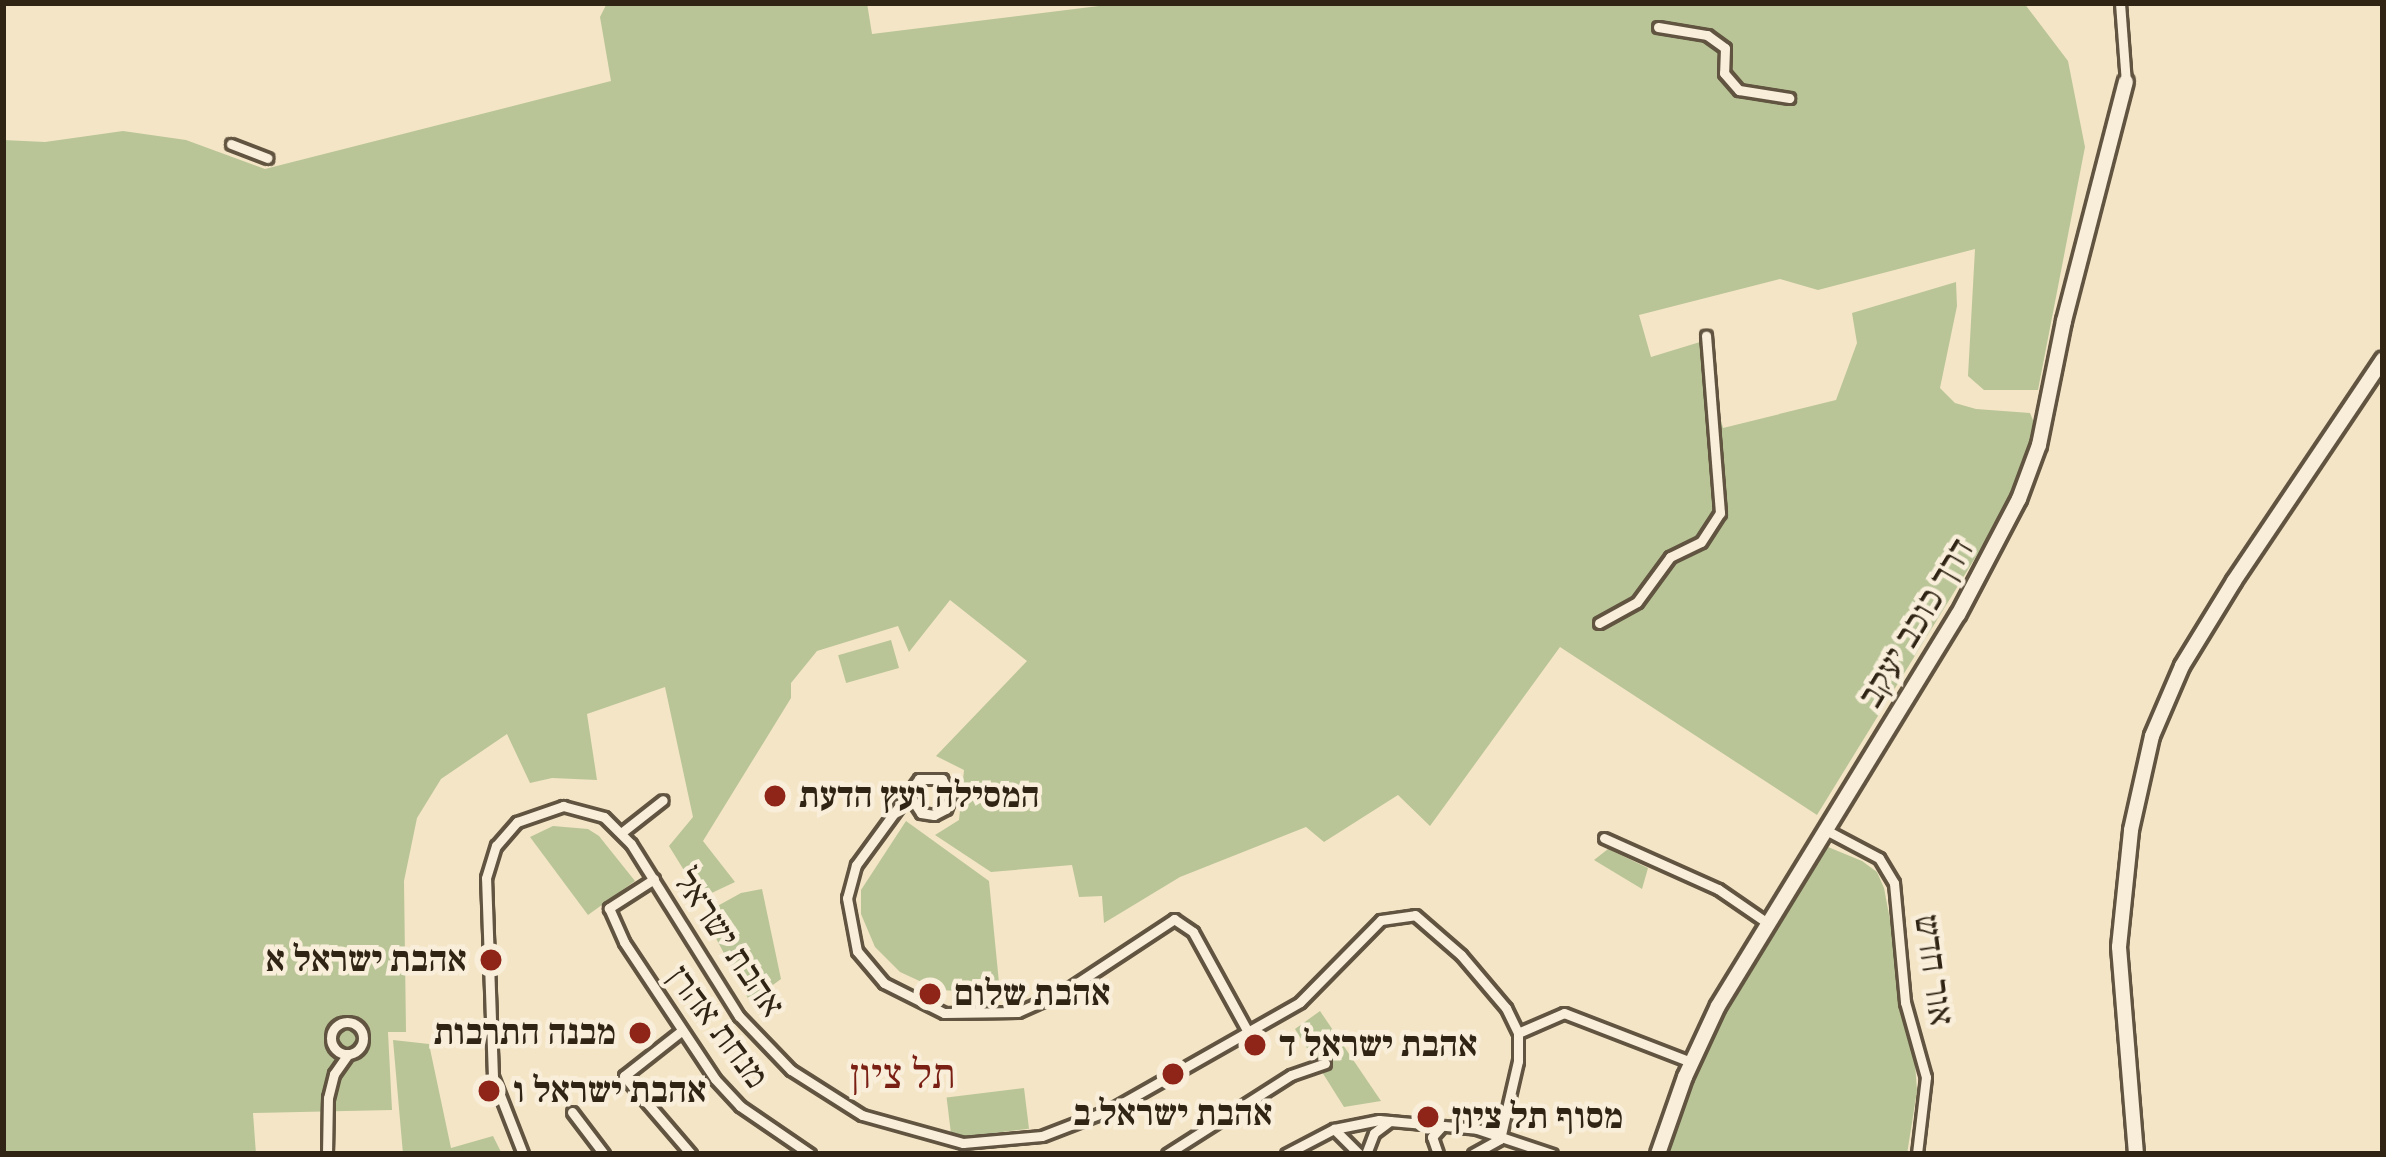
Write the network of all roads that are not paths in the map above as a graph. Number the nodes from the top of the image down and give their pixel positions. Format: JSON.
{"nodes":[{"id":1,"x":2120,"y":3,"type":"edge"},
{"id":2,"x":1658,"y":27,"type":"dead end"},
{"id":3,"x":2126,"y":82,"type":"joint"},
{"id":4,"x":1789,"y":98,"type":"dead end"},
{"id":5,"x":231,"y":144,"type":"dead end"},
{"id":6,"x":267,"y":158,"type":"dead end"},
{"id":7,"x":1706,"y":336,"type":"dead end"},
{"id":8,"x":2383,"y":358,"type":"edge"},
{"id":9,"x":1599,"y":623,"type":"dead end"},
{"id":10,"x":910,"y":796,"type":"junction"},
{"id":11,"x":663,"y":800,"type":"dead end"},
{"id":12,"x":915,"y":808,"type":"junction"},
{"id":13,"x":891,"y":816,"type":"junction"},
{"id":14,"x":1824,"y":829,"type":"junction"},
{"id":15,"x":621,"y":833,"type":"junction"},
{"id":16,"x":1604,"y":838,"type":"dead end"},
{"id":17,"x":654,"y":880,"type":"junction"},
{"id":18,"x":1769,"y":924,"type":"junction"},
{"id":19,"x":680,"y":1032,"type":"junction"},
{"id":20,"x":1248,"y":1032,"type":"junction"},
{"id":21,"x":1518,"y":1033,"type":"junction"},
{"id":22,"x":334,"y":1048,"type":"junction"},
{"id":23,"x":348,"y":1054,"type":"junction"},
{"id":24,"x":1691,"y":1062,"type":"junction"},
{"id":25,"x":1324,"y":1063,"type":"dead end"},
{"id":26,"x":334,"y":1074,"type":"junction"},
{"id":27,"x":572,"y":1112,"type":"dead end"},
{"id":28,"x":1392,"y":1120,"type":"junction"},
{"id":29,"x":1446,"y":1125,"type":"junction"},
{"id":30,"x":1334,"y":1130,"type":"junction"},
{"id":31,"x":1500,"y":1139,"type":"junction"},
{"id":32,"x":327,"y":1154,"type":"edge"},
{"id":33,"x":523,"y":1154,"type":"edge"},
{"id":34,"x":604,"y":1154,"type":"edge"},
{"id":35,"x":691,"y":1154,"type":"edge"},
{"id":36,"x":810,"y":1154,"type":"edge"},
{"id":37,"x":1167,"y":1154,"type":"edge"},
{"id":38,"x":1286,"y":1154,"type":"edge"},
{"id":39,"x":1363,"y":1154,"type":"edge"},
{"id":40,"x":1438,"y":1154,"type":"edge"},
{"id":41,"x":1473,"y":1154,"type":"edge"},
{"id":42,"x":1552,"y":1154,"type":"edge"},
{"id":43,"x":1658,"y":1154,"type":"edge"},
{"id":44,"x":1916,"y":1154,"type":"edge"},
{"id":45,"x":2136,"y":1154,"type":"edge"}],
"edges":[{"from":1,"to":3,"type":"street"},
{"from":2,"to":4,"type":"street"},
{"from":3,"to":14,"type":"street","name":"דרך כוכב יעקב"},
{"from":5,"to":6,"type":"street"},
{"from":7,"to":9,"type":"street"},
{"from":8,"to":45,"type":"street"},
{"from":10,"to":12,"type":"street"},
{"from":10,"to":12,"type":"street"},
{"from":10,"to":13,"type":"street"},
{"from":11,"to":15,"type":"street"},
{"from":12,"to":13,"type":"street"},
{"from":13,"to":20,"type":"street"},
{"from":14,"to":18,"type":"street","name":"דרך כוכב יעקב"},
{"from":14,"to":44,"type":"street","name":"אור חדש"},
{"from":15,"to":17,"type":"street","name":"אהבת ישראל"},
{"from":15,"to":33,"type":"street","name":"אהבת ישראל"},
{"from":16,"to":18,"type":"street"},
{"from":17,"to":19,"type":"street","name":"מנחת אהרן"},
{"from":17,"to":20,"type":"street","name":"אהבת ישראל"},
{"from":18,"to":24,"type":"street","name":"דרך כוכב יעקב"},
{"from":19,"to":35,"type":"street"},
{"from":19,"to":36,"type":"street","name":"מנחת אהרן"},
{"from":20,"to":21,"type":"street","name":"אהבת ישראל"},
{"from":21,"to":24,"type":"street"},
{"from":21,"to":31,"type":"street"},
{"from":22,"to":23,"type":"street"},
{"from":22,"to":23,"type":"street"},
{"from":22,"to":26,"type":"street"},
{"from":23,"to":26,"type":"street"},
{"from":24,"to":43,"type":"street","name":"דרך כוכב יעקב"},
{"from":25,"to":37,"type":"street"},
{"from":26,"to":32,"type":"street"},
{"from":27,"to":34,"type":"street"},
{"from":28,"to":29,"type":"street"},
{"from":28,"to":30,"type":"street"},
{"from":28,"to":39,"type":"street"},
{"from":29,"to":31,"type":"street"},
{"from":29,"to":40,"type":"street"},
{"from":30,"to":38,"type":"street"},
{"from":30,"to":39,"type":"street"},
{"from":31,"to":41,"type":"street"},
{"from":31,"to":42,"type":"street"}]}
